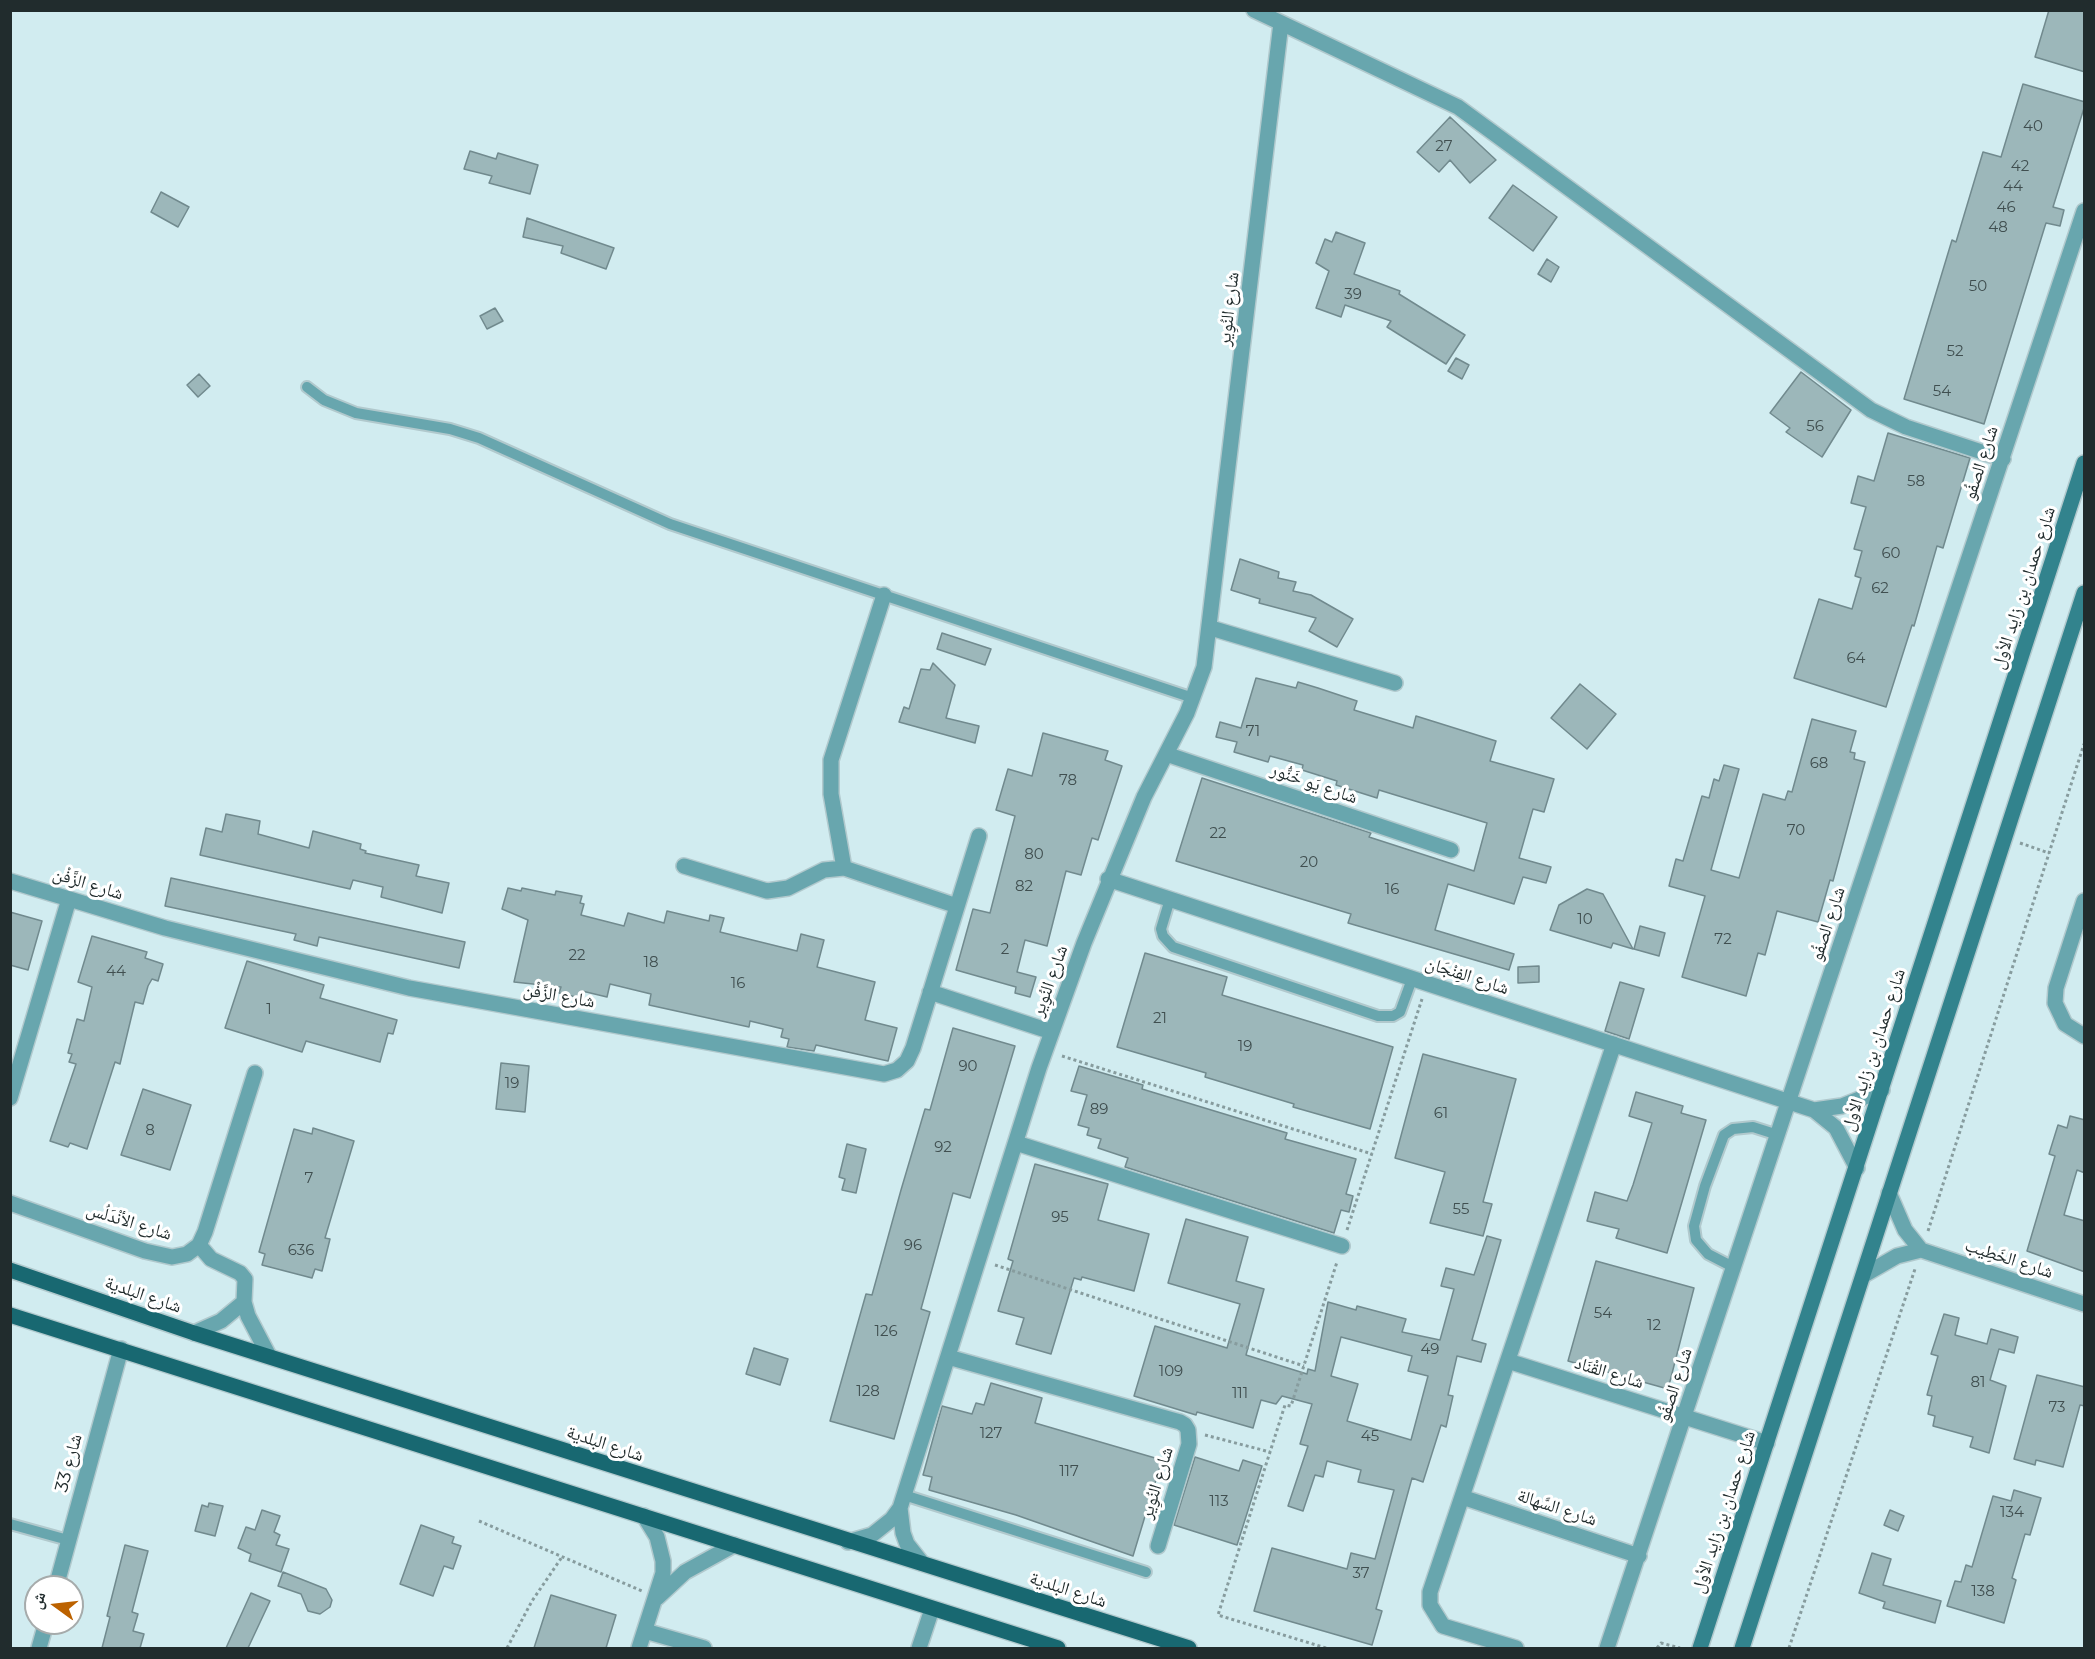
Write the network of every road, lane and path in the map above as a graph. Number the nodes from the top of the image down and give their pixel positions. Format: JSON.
{"nodes":[{"id":1,"x":1254,"y":10,"type":"edge"},
{"id":2,"x":1281,"y":23,"type":"junction"},
{"id":3,"x":2085,"y":211,"type":"edge"},
{"id":4,"x":307,"y":387,"type":"dead end"},
{"id":5,"x":2003,"y":459,"type":"junction"},
{"id":6,"x":2085,"y":463,"type":"edge"},
{"id":7,"x":2085,"y":593,"type":"edge"},
{"id":8,"x":884,"y":595,"type":"junction"},
{"id":9,"x":1211,"y":628,"type":"junction"},
{"id":10,"x":1395,"y":683,"type":"dead end"},
{"id":11,"x":1193,"y":698,"type":"junction"},
{"id":12,"x":2085,"y":744,"type":"edge"},
{"id":13,"x":1166,"y":754,"type":"junction"},
{"id":14,"x":979,"y":836,"type":"dead end"},
{"id":15,"x":2005,"y":838,"type":"junction"},
{"id":16,"x":1450,"y":850,"type":"dead end"},
{"id":17,"x":2049,"y":854,"type":"junction"},
{"id":18,"x":684,"y":866,"type":"dead end"},
{"id":19,"x":844,"y":868,"type":"junction"},
{"id":20,"x":1108,"y":879,"type":"junction"},
{"id":21,"x":10,"y":880,"type":"edge"},
{"id":22,"x":69,"y":899,"type":"junction"},
{"id":23,"x":1170,"y":899,"type":"junction"},
{"id":24,"x":2085,"y":901,"type":"edge"},
{"id":25,"x":957,"y":906,"type":"junction"},
{"id":26,"x":1420,"y":981,"type":"junction"},
{"id":27,"x":930,"y":992,"type":"junction"},
{"id":28,"x":1052,"y":1032,"type":"junction"},
{"id":29,"x":2085,"y":1036,"type":"edge"},
{"id":30,"x":1614,"y":1044,"type":"junction"},
{"id":31,"x":1046,"y":1050,"type":"junction"},
{"id":32,"x":255,"y":1073,"type":"dead end"},
{"id":33,"x":1882,"y":1090,"type":"junction"},
{"id":34,"x":10,"y":1098,"type":"edge"},
{"id":35,"x":1790,"y":1102,"type":"junction"},
{"id":36,"x":1814,"y":1110,"type":"junction"},
{"id":37,"x":1779,"y":1135,"type":"junction"},
{"id":38,"x":1016,"y":1143,"type":"junction"},
{"id":39,"x":1372,"y":1154,"type":"junction"},
{"id":40,"x":1857,"y":1167,"type":"junction"},
{"id":41,"x":1889,"y":1193,"type":"junction"},
{"id":42,"x":10,"y":1203,"type":"edge"},
{"id":43,"x":199,"y":1245,"type":"junction"},
{"id":44,"x":1342,"y":1246,"type":"junction"},
{"id":45,"x":1921,"y":1250,"type":"junction"},
{"id":46,"x":979,"y":1260,"type":"junction"},
{"id":47,"x":1735,"y":1268,"type":"junction"},
{"id":48,"x":10,"y":1270,"type":"edge"},
{"id":49,"x":1864,"y":1275,"type":"junction"},
{"id":50,"x":244,"y":1302,"type":"junction"},
{"id":51,"x":2085,"y":1304,"type":"edge"},
{"id":52,"x":10,"y":1315,"type":"edge"},
{"id":53,"x":194,"y":1333,"type":"junction"},
{"id":54,"x":121,"y":1349,"type":"junction"},
{"id":55,"x":269,"y":1356,"type":"junction"},
{"id":56,"x":948,"y":1357,"type":"junction"},
{"id":57,"x":1508,"y":1361,"type":"junction"},
{"id":58,"x":1304,"y":1366,"type":"junction"},
{"id":59,"x":1685,"y":1417,"type":"junction"},
{"id":60,"x":1188,"y":1430,"type":"junction"},
{"id":61,"x":1767,"y":1443,"type":"junction"},
{"id":62,"x":1270,"y":1452,"type":"junction"},
{"id":63,"x":1462,"y":1497,"type":"junction"},
{"id":64,"x":902,"y":1502,"type":"junction"},
{"id":65,"x":644,"y":1516,"type":"junction"},
{"id":66,"x":479,"y":1521,"type":"dead end"},
{"id":67,"x":10,"y":1524,"type":"edge"},
{"id":68,"x":68,"y":1540,"type":"junction"},
{"id":69,"x":848,"y":1542,"type":"junction"},
{"id":70,"x":734,"y":1545,"type":"junction"},
{"id":71,"x":1158,"y":1546,"type":"dead end"},
{"id":72,"x":1639,"y":1556,"type":"junction"},
{"id":73,"x":562,"y":1557,"type":"junction"},
{"id":74,"x":922,"y":1563,"type":"junction"},
{"id":75,"x":1146,"y":1572,"type":"dead end"},
{"id":76,"x":59,"y":1575,"type":"edge"},
{"id":77,"x":657,"y":1598,"type":"junction"},
{"id":78,"x":932,"y":1609,"type":"junction"},
{"id":79,"x":645,"y":1631,"type":"junction"},
{"id":80,"x":507,"y":1648,"type":"edge"},
{"id":81,"x":639,"y":1648,"type":"edge"},
{"id":82,"x":704,"y":1648,"type":"edge"},
{"id":83,"x":919,"y":1648,"type":"edge"},
{"id":84,"x":1058,"y":1648,"type":"edge"},
{"id":85,"x":1189,"y":1648,"type":"edge"},
{"id":86,"x":1326,"y":1648,"type":"edge"},
{"id":87,"x":1516,"y":1648,"type":"edge"},
{"id":88,"x":1607,"y":1648,"type":"edge"},
{"id":89,"x":1657,"y":1648,"type":"edge"},
{"id":90,"x":1680,"y":1648,"type":"edge"},
{"id":91,"x":1700,"y":1648,"type":"edge"},
{"id":92,"x":1742,"y":1648,"type":"edge"},
{"id":93,"x":1789,"y":1648,"type":"edge"}],
"edges":[{"from":1,"to":2,"type":"street"},
{"from":2,"to":5,"type":"street"},
{"from":2,"to":9,"type":"street","name":"شارع النُوِير"},
{"from":3,"to":5,"type":"street","name":"شارع الصفُو"},
{"from":4,"to":8,"type":"lane"},
{"from":5,"to":35,"type":"street","name":"شارع الصفُو"},
{"from":6,"to":33,"type":"main road","name":"شارع حمدان بن زايد الأول"},
{"from":7,"to":15,"type":"main road"},
{"from":8,"to":11,"type":"lane"},
{"from":8,"to":19,"type":"street"},
{"from":9,"to":10,"type":"street"},
{"from":9,"to":11,"type":"street","name":"شارع النُوِير"},
{"from":11,"to":13,"type":"street","name":"شارع النُوِير"},
{"from":12,"to":17,"type":"path"},
{"from":13,"to":16,"type":"street","name":"شارع يَو خَنُّور"},
{"from":13,"to":20,"type":"street","name":"شارع النُوِير"},
{"from":14,"to":25,"type":"street","name":"شارع الزَّفْن"},
{"from":15,"to":17,"type":"path"},
{"from":15,"to":41,"type":"main road"},
{"from":17,"to":45,"type":"path"},
{"from":18,"to":19,"type":"street"},
{"from":19,"to":25,"type":"street"},
{"from":20,"to":23,"type":"street","name":"شارع الفِنْجَان"},
{"from":20,"to":28,"type":"street","name":"شارع النُوِير"},
{"from":21,"to":22,"type":"street","name":"شارع الزَّفْن"},
{"from":22,"to":27,"type":"street","name":"شارع الزَّفْن"},
{"from":22,"to":34,"type":"street"},
{"from":23,"to":26,"type":"street","name":"شارع الفِنْجَان"},
{"from":23,"to":26,"type":"lane"},
{"from":24,"to":29,"type":"street"},
{"from":25,"to":27,"type":"street","name":"شارع الزَّفْن"},
{"from":26,"to":30,"type":"street","name":"شارع الفِنْجَان"},
{"from":26,"to":39,"type":"path"},
{"from":27,"to":28,"type":"street"},
{"from":28,"to":31,"type":"street","name":"شارع النُوِير"},
{"from":30,"to":35,"type":"street","name":"شارع الفِنْجَان"},
{"from":30,"to":57,"type":"street"},
{"from":31,"to":38,"type":"street","name":"شارع النُوِير"},
{"from":31,"to":39,"type":"path"},
{"from":32,"to":43,"type":"street"},
{"from":33,"to":36,"type":"street","name":"شارع الفِنْجَان"},
{"from":33,"to":40,"type":"main road","name":"شارع حمدان بن زايد الأول"},
{"from":35,"to":36,"type":"street","name":"شارع الفِنْجَان"},
{"from":35,"to":37,"type":"street","name":"شارع الصفُو"},
{"from":36,"to":40,"type":"street","name":"شارع الفِنْجَان"},
{"from":37,"to":47,"type":"street","name":"شارع الصفُو"},
{"from":37,"to":47,"type":"lane"},
{"from":38,"to":44,"type":"street"},
{"from":38,"to":46,"type":"street","name":"شارع النُوِير"},
{"from":39,"to":44,"type":"path"},
{"from":40,"to":61,"type":"main road","name":"شارع حمدان بن زايد الأول"},
{"from":41,"to":45,"type":"street"},
{"from":41,"to":49,"type":"main road"},
{"from":42,"to":43,"type":"street","name":"شارع الأنْدَلُس"},
{"from":43,"to":50,"type":"street"},
{"from":44,"to":58,"type":"path"},
{"from":45,"to":49,"type":"street"},
{"from":45,"to":51,"type":"street","name":"شارع الخَطِيب"},
{"from":45,"to":93,"type":"path"},
{"from":46,"to":56,"type":"street","name":"شارع النُوِير"},
{"from":46,"to":58,"type":"path"},
{"from":47,"to":59,"type":"street","name":"شارع الصفُو"},
{"from":48,"to":53,"type":"main road","name":"شارع البلدية"},
{"from":49,"to":92,"type":"main road"},
{"from":50,"to":53,"type":"street"},
{"from":50,"to":55,"type":"street"},
{"from":52,"to":54,"type":"main road"},
{"from":53,"to":55,"type":"main road","name":"شارع البلدية"},
{"from":54,"to":65,"type":"main road"},
{"from":54,"to":68,"type":"street","name":"شارع 33"},
{"from":55,"to":69,"type":"main road","name":"شارع البلدية"},
{"from":56,"to":60,"type":"street","name":"شارع النُوِير"},
{"from":56,"to":64,"type":"street","name":"شارع النُوِير"},
{"from":57,"to":59,"type":"street","name":"شارع القْنَاد"},
{"from":57,"to":63,"type":"street"},
{"from":58,"to":62,"type":"path"},
{"from":59,"to":61,"type":"street","name":"شارع القْنَاد"},
{"from":59,"to":72,"type":"street","name":"شارع الصفُو"},
{"from":60,"to":62,"type":"path"},
{"from":60,"to":71,"type":"street","name":"شارع النُوِير"},
{"from":61,"to":91,"type":"main road","name":"شارع حمدان بن زايد الأول"},
{"from":62,"to":86,"type":"path"},
{"from":63,"to":72,"type":"street","name":"شارع السَّهالة"},
{"from":63,"to":87,"type":"street"},
{"from":64,"to":69,"type":"street","name":"شارع النُوِير"},
{"from":64,"to":74,"type":"street","name":"شارع النُوِير"},
{"from":64,"to":75,"type":"lane"},
{"from":65,"to":70,"type":"main road"},
{"from":65,"to":77,"type":"street"},
{"from":66,"to":73,"type":"path"},
{"from":67,"to":68,"type":"lane"},
{"from":68,"to":76,"type":"street","name":"شارع 33"},
{"from":69,"to":74,"type":"main road","name":"شارع البلدية"},
{"from":70,"to":77,"type":"street"},
{"from":70,"to":78,"type":"main road"},
{"from":72,"to":88,"type":"street","name":"شارع الصفُو"},
{"from":73,"to":77,"type":"path"},
{"from":73,"to":80,"type":"path"},
{"from":74,"to":85,"type":"main road","name":"شارع البلدية"},
{"from":77,"to":79,"type":"street"},
{"from":78,"to":83,"type":"street"},
{"from":78,"to":84,"type":"main road"},
{"from":79,"to":81,"type":"street"},
{"from":79,"to":82,"type":"street"},
{"from":89,"to":90,"type":"path"}]}
